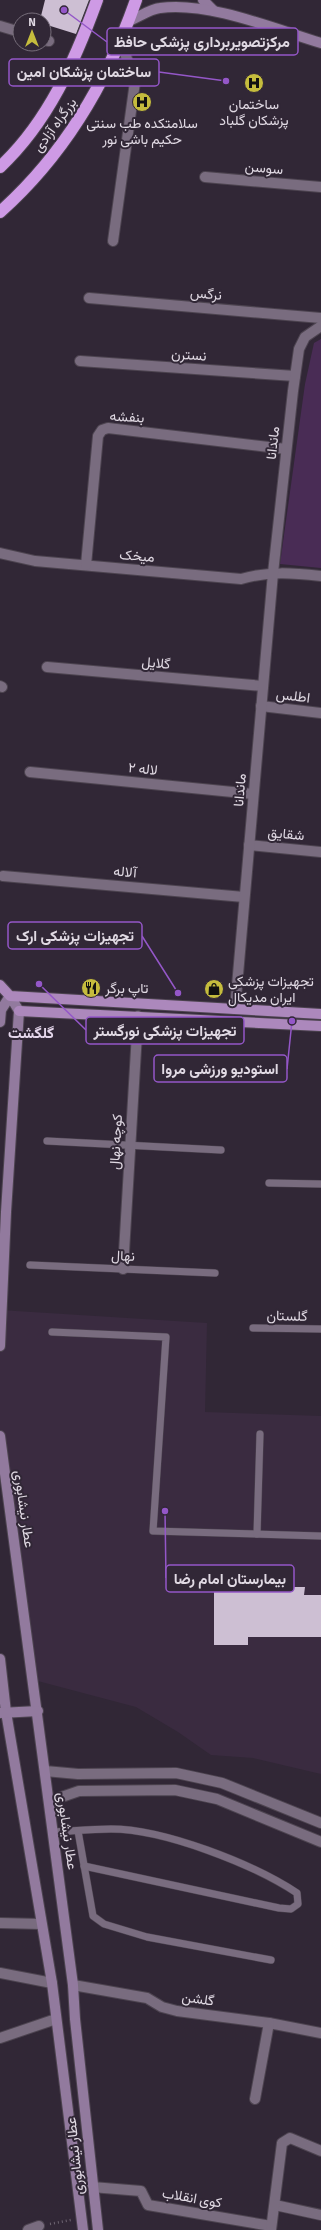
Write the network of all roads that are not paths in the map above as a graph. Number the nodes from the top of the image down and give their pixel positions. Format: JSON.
{"nodes":[{"id":1,"x":97,"y":0,"type":"edge"},
{"id":2,"x":136,"y":0,"type":"edge"},
{"id":3,"x":203,"y":0,"type":"edge"},
{"id":4,"x":214,"y":11,"type":"junction"},
{"id":5,"x":129,"y":21,"type":"junction"},
{"id":6,"x":0,"y":26,"type":"edge"},
{"id":7,"x":12,"y":30,"type":"edge"},
{"id":8,"x":120,"y":39,"type":"junction"},
{"id":9,"x":321,"y":43,"type":"edge"},
{"id":10,"x":0,"y":167,"type":"edge"},
{"id":11,"x":205,"y":177,"type":"dead end"},
{"id":12,"x":321,"y":187,"type":"edge"},
{"id":13,"x":0,"y":212,"type":"edge"},
{"id":14,"x":112,"y":241,"type":"dead end"},
{"id":15,"x":89,"y":298,"type":"dead end"},
{"id":16,"x":321,"y":318,"type":"edge"},
{"id":17,"x":321,"y":326,"type":"edge"},
{"id":18,"x":80,"y":361,"type":"dead end"},
{"id":19,"x":295,"y":376,"type":"junction"},
{"id":20,"x":286,"y":449,"type":"junction"},
{"id":21,"x":0,"y":553,"type":"edge"},
{"id":22,"x":86,"y":565,"type":"junction"},
{"id":23,"x":272,"y":573,"type":"junction"},
{"id":24,"x":321,"y":576,"type":"edge"},
{"id":25,"x":47,"y":667,"type":"dead end"},
{"id":26,"x":263,"y":686,"type":"junction"},
{"id":27,"x":261,"y":706,"type":"junction"},
{"id":28,"x":321,"y":713,"type":"edge"},
{"id":29,"x":30,"y":772,"type":"dead end"},
{"id":30,"x":253,"y":794,"type":"junction"},
{"id":31,"x":249,"y":845,"type":"junction"},
{"id":32,"x":321,"y":852,"type":"edge"},
{"id":33,"x":3,"y":876,"type":"dead end"},
{"id":34,"x":244,"y":897,"type":"junction"},
{"id":35,"x":0,"y":985,"type":"edge"},
{"id":36,"x":10,"y":996,"type":"junction"},
{"id":37,"x":235,"y":1009,"type":"junction"},
{"id":38,"x":1,"y":1010,"type":"edge"},
{"id":39,"x":19,"y":1011,"type":"junction"},
{"id":40,"x":321,"y":1014,"type":"edge"},
{"id":41,"x":138,"y":1016,"type":"junction"},
{"id":42,"x":0,"y":1022,"type":"edge"},
{"id":43,"x":321,"y":1026,"type":"edge"},
{"id":44,"x":47,"y":1141,"type":"dead end"},
{"id":45,"x":130,"y":1145,"type":"junction"},
{"id":46,"x":221,"y":1150,"type":"dead end"},
{"id":47,"x":269,"y":1183,"type":"dead end"},
{"id":48,"x":321,"y":1184,"type":"edge"},
{"id":49,"x":30,"y":1265,"type":"dead end"},
{"id":50,"x":123,"y":1269,"type":"junction"},
{"id":51,"x":215,"y":1273,"type":"dead end"},
{"id":52,"x":253,"y":1328,"type":"dead end"},
{"id":53,"x":321,"y":1329,"type":"edge"},
{"id":54,"x":52,"y":1332,"type":"dead end"},
{"id":55,"x":0,"y":1346,"type":"edge"},
{"id":56,"x":260,"y":1434,"type":"dead end"},
{"id":57,"x":0,"y":1436,"type":"edge"},
{"id":58,"x":257,"y":1534,"type":"junction"},
{"id":59,"x":321,"y":1536,"type":"edge"},
{"id":60,"x":0,"y":1659,"type":"edge"},
{"id":61,"x":38,"y":1711,"type":"junction"},
{"id":62,"x":3,"y":1713,"type":"edge"},
{"id":63,"x":45,"y":1771,"type":"junction"},
{"id":64,"x":222,"y":1783,"type":"junction"},
{"id":65,"x":217,"y":1799,"type":"junction"},
{"id":66,"x":50,"y":1801,"type":"junction"},
{"id":67,"x":321,"y":1823,"type":"edge"},
{"id":68,"x":78,"y":1831,"type":"junction"},
{"id":69,"x":54,"y":1832,"type":"junction"},
{"id":70,"x":321,"y":1842,"type":"edge"},
{"id":71,"x":84,"y":1866,"type":"junction"},
{"id":72,"x":0,"y":1923,"type":"edge"},
{"id":73,"x":41,"y":1924,"type":"junction"},
{"id":74,"x":271,"y":1960,"type":"dead end"},
{"id":75,"x":0,"y":1973,"type":"edge"},
{"id":76,"x":52,"y":1983,"type":"junction"},
{"id":77,"x":73,"y":1985,"type":"junction"},
{"id":78,"x":56,"y":2019,"type":"junction"},
{"id":79,"x":269,"y":2023,"type":"junction"},
{"id":80,"x":321,"y":2033,"type":"edge"},
{"id":81,"x":0,"y":2038,"type":"edge"},
{"id":82,"x":254,"y":2100,"type":"dead end"},
{"id":83,"x":321,"y":2151,"type":"edge"},
{"id":84,"x":92,"y":2187,"type":"junction"},
{"id":85,"x":274,"y":2205,"type":"junction"},
{"id":86,"x":321,"y":2215,"type":"edge"},
{"id":87,"x":40,"y":2226,"type":"road end"},
{"id":88,"x":271,"y":2228,"type":"edge"},
{"id":89,"x":28,"y":2230,"type":"edge"},
{"id":90,"x":83,"y":2230,"type":"edge"},
{"id":91,"x":98,"y":2230,"type":"edge"}],
"edges":[{"from":1,"to":10,"type":"highway","name":"بزرگراه آزادی"},
{"from":2,"to":5,"type":"highway","name":"بزرگراه آزادی"},
{"from":3,"to":4,"type":"main road"},
{"from":4,"to":5,"type":"main road"},
{"from":4,"to":9,"type":"main road"},
{"from":5,"to":8,"type":"highway","name":"بزرگراه آزادی"},
{"from":6,"to":7,"type":"street"},
{"from":8,"to":13,"type":"highway","name":"بزرگراه آزادی"},
{"from":8,"to":14,"type":"street"},
{"from":11,"to":12,"type":"street","name":"سوسن"},
{"from":15,"to":16,"type":"street","name":"نرگس"},
{"from":17,"to":19,"type":"street","name":"ماندانا"},
{"from":18,"to":19,"type":"street","name":"نسترن"},
{"from":19,"to":20,"type":"street","name":"ماندانا"},
{"from":20,"to":22,"type":"street","name":"بنفشه"},
{"from":20,"to":23,"type":"street","name":"ماندانا"},
{"from":21,"to":22,"type":"street","name":"میخک"},
{"from":22,"to":23,"type":"street","name":"میخک"},
{"from":23,"to":24,"type":"street"},
{"from":23,"to":26,"type":"street","name":"ماندانا"},
{"from":25,"to":26,"type":"street","name":"گلایل"},
{"from":26,"to":27,"type":"street","name":"ماندانا"},
{"from":27,"to":28,"type":"street","name":"اطلس"},
{"from":27,"to":30,"type":"street","name":"ماندانا"},
{"from":29,"to":30,"type":"street","name":"لاله ۲"},
{"from":30,"to":31,"type":"street","name":"ماندانا"},
{"from":31,"to":32,"type":"street","name":"شقایق"},
{"from":31,"to":34,"type":"street","name":"ماندانا"},
{"from":33,"to":34,"type":"street","name":"آلاله"},
{"from":34,"to":37,"type":"street","name":"ماندانا"},
{"from":35,"to":36,"type":"main road"},
{"from":36,"to":37,"type":"main road"},
{"from":36,"to":38,"type":"main road"},
{"from":36,"to":39,"type":"main road"},
{"from":37,"to":40,"type":"main road"},
{"from":38,"to":42,"type":"main road"},
{"from":39,"to":41,"type":"main road"},
{"from":39,"to":55,"type":"main road"},
{"from":41,"to":43,"type":"main road"},
{"from":41,"to":45,"type":"street","name":"کوچه نهال"},
{"from":44,"to":45,"type":"lane"},
{"from":45,"to":46,"type":"lane"},
{"from":45,"to":50,"type":"street","name":"کوچه نهال"},
{"from":47,"to":48,"type":"lane"},
{"from":49,"to":50,"type":"lane","name":"نهال"},
{"from":50,"to":51,"type":"lane","name":"نهال"},
{"from":52,"to":53,"type":"lane","name":"گلستان"},
{"from":54,"to":58,"type":"lane"},
{"from":56,"to":58,"type":"lane"},
{"from":57,"to":61,"type":"main road","name":"عطار نیشابوری"},
{"from":58,"to":59,"type":"lane"},
{"from":60,"to":62,"type":"main road","name":"عطار نیشابوری"},
{"from":61,"to":62,"type":"main road"},
{"from":61,"to":63,"type":"main road","name":"عطار نیشابوری"},
{"from":62,"to":73,"type":"main road","name":"عطار نیشابوری"},
{"from":63,"to":64,"type":"street"},
{"from":63,"to":66,"type":"main road","name":"عطار نیشابوری"},
{"from":64,"to":65,"type":"street"},
{"from":64,"to":67,"type":"street"},
{"from":65,"to":66,"type":"street"},
{"from":65,"to":70,"type":"street"},
{"from":66,"to":69,"type":"main road","name":"عطار نیشابوری"},
{"from":68,"to":69,"type":"lane"},
{"from":68,"to":71,"type":"lane"},
{"from":68,"to":71,"type":"lane"},
{"from":69,"to":77,"type":"main road","name":"عطار نیشابوری"},
{"from":71,"to":74,"type":"lane"},
{"from":72,"to":73,"type":"street"},
{"from":73,"to":76,"type":"main road","name":"عطار نیشابوری"},
{"from":75,"to":76,"type":"street"},
{"from":76,"to":78,"type":"main road","name":"عطار نیشابوری"},
{"from":77,"to":79,"type":"street","name":"گلشن"},
{"from":77,"to":84,"type":"main road","name":"عطار نیشابوری"},
{"from":78,"to":81,"type":"street"},
{"from":78,"to":90,"type":"main road","name":"عطار نیشابوری"},
{"from":79,"to":80,"type":"street","name":"گلشن"},
{"from":79,"to":82,"type":"street"},
{"from":83,"to":85,"type":"street"},
{"from":84,"to":88,"type":"street","name":"کوی انقلاب"},
{"from":84,"to":91,"type":"main road","name":"عطار نیشابوری"},
{"from":85,"to":86,"type":"street"},
{"from":85,"to":88,"type":"street"},
{"from":87,"to":89,"type":"street"}]}
